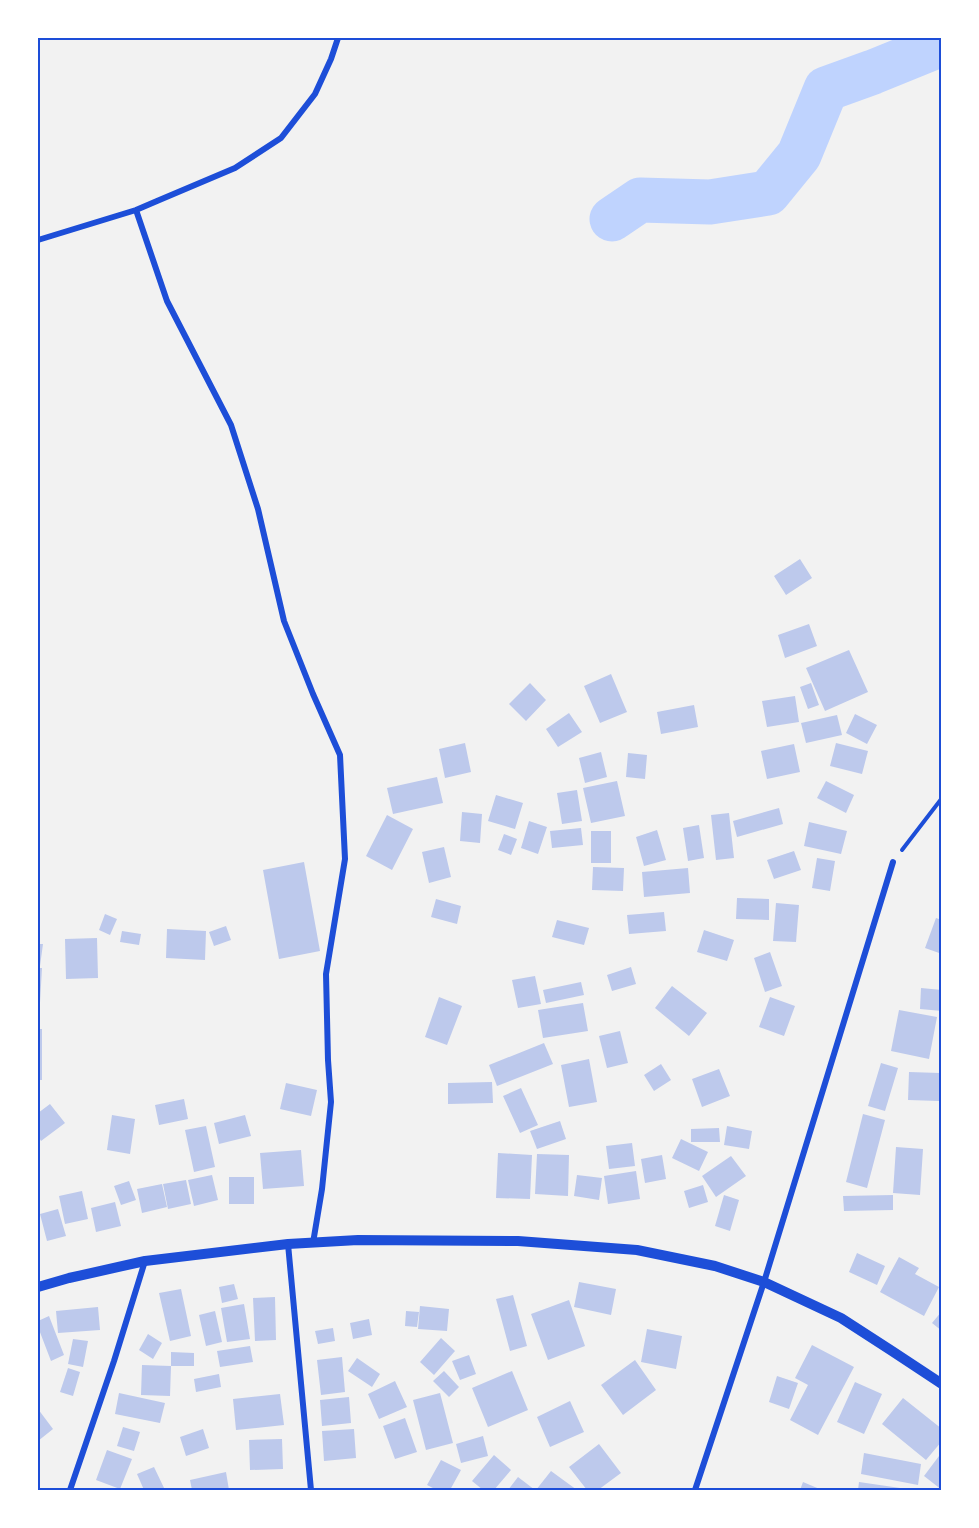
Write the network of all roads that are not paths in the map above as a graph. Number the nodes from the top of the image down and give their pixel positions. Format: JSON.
{"nodes":[{"id":1,"x":338,"y":38,"type":"edge"},
{"id":2,"x":136,"y":210,"type":"junction"},
{"id":3,"x":38,"y":240,"type":"edge"},
{"id":4,"x":893,"y":862,"type":"road end"},
{"id":5,"x":313,"y":1243,"type":"junction"},
{"id":6,"x":288,"y":1244,"type":"junction"},
{"id":7,"x":145,"y":1261,"type":"junction"},
{"id":8,"x":764,"y":1282,"type":"junction"},
{"id":9,"x":38,"y":1287,"type":"edge"},
{"id":10,"x":942,"y":1384,"type":"edge"},
{"id":11,"x":70,"y":1491,"type":"edge"},
{"id":12,"x":311,"y":1491,"type":"edge"},
{"id":13,"x":695,"y":1491,"type":"edge"}],
"edges":[{"from":1,"to":2,"type":"street"},
{"from":2,"to":3,"type":"street"},
{"from":2,"to":5,"type":"street"},
{"from":4,"to":8,"type":"street"},
{"from":5,"to":6,"type":"street"},
{"from":5,"to":8,"type":"street"},
{"from":6,"to":7,"type":"street"},
{"from":6,"to":12,"type":"street"},
{"from":7,"to":9,"type":"street"},
{"from":7,"to":11,"type":"street"},
{"from":8,"to":10,"type":"street"},
{"from":8,"to":13,"type":"street"}]}
